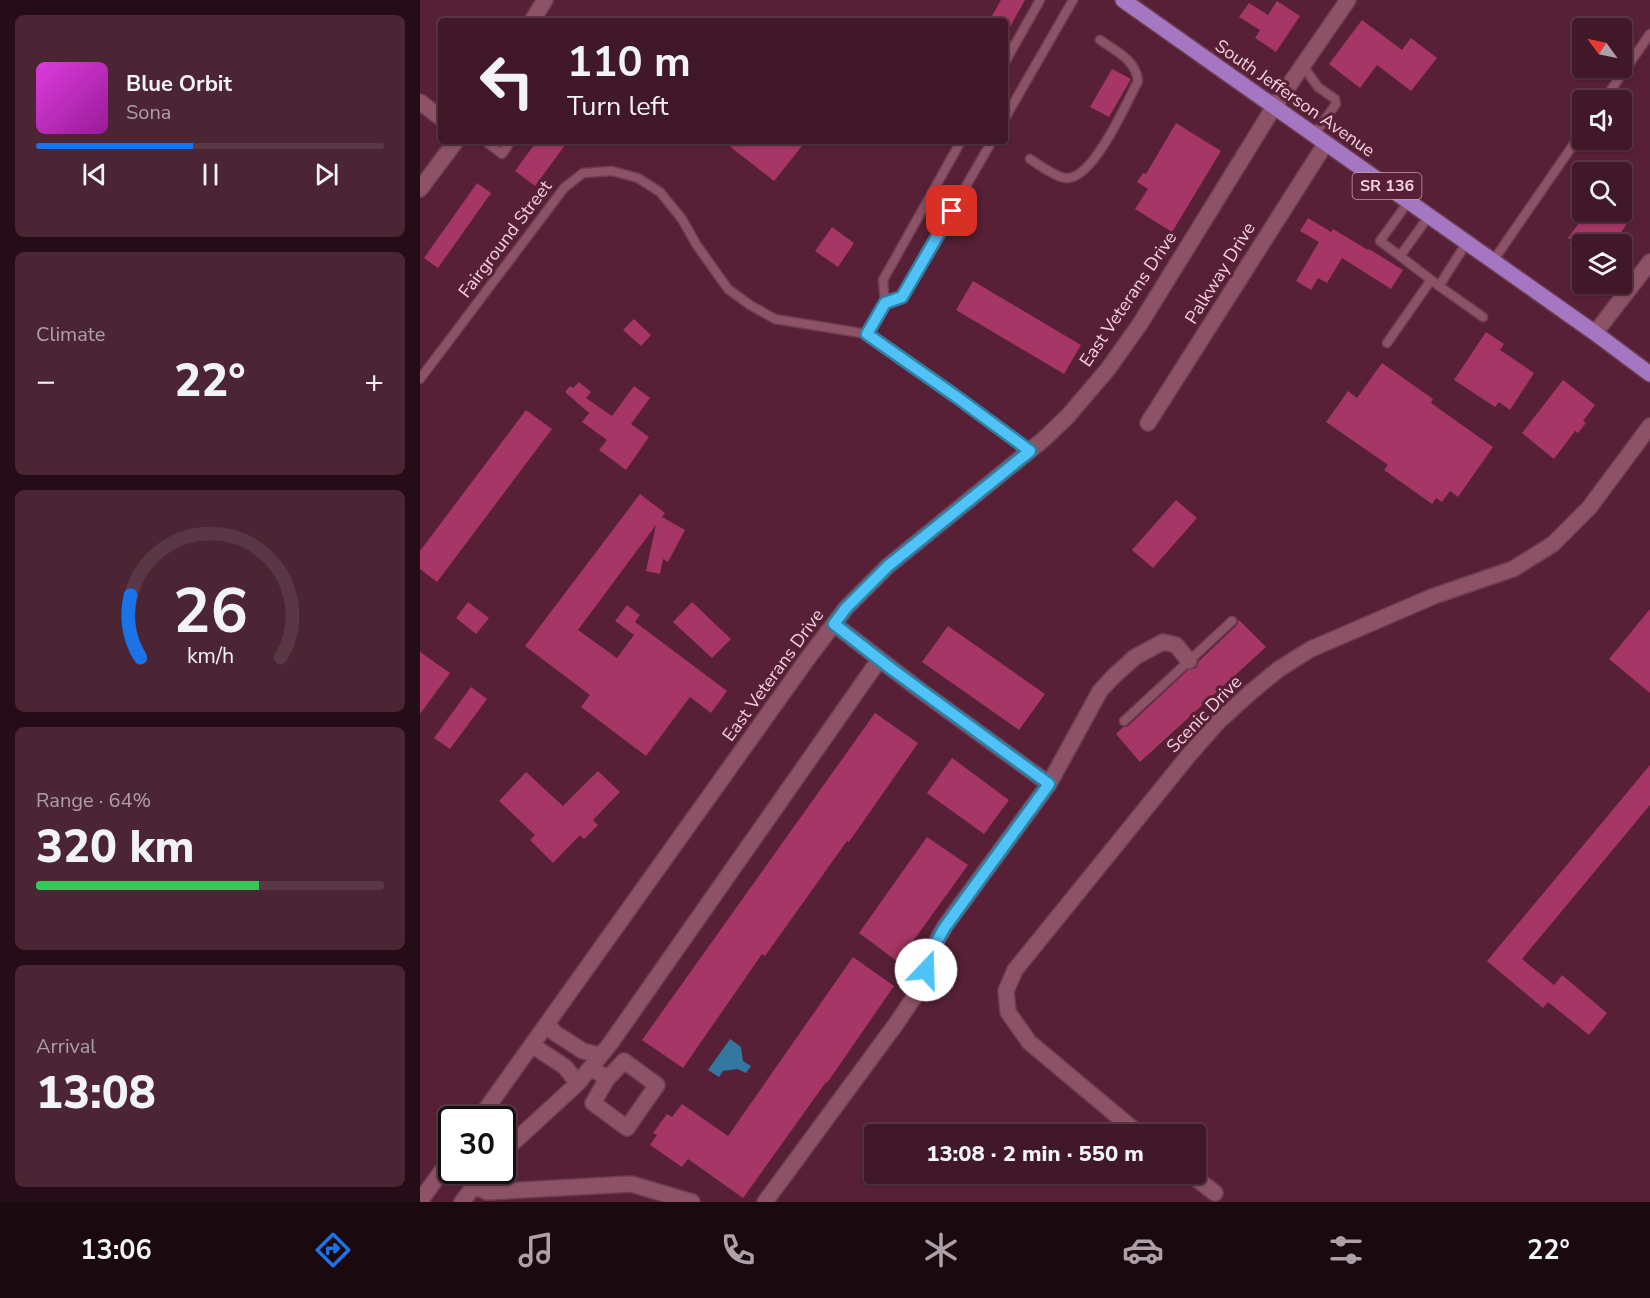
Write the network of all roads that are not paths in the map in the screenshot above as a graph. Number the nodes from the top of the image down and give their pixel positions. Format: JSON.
{"nodes":[{"id":1,"x":545,"y":0,"type":"edge"},
{"id":2,"x":1040,"y":0,"type":"edge"},
{"id":3,"x":1073,"y":0,"type":"edge"},
{"id":4,"x":1122,"y":0,"type":"edge"},
{"id":5,"x":1348,"y":0,"type":"edge"},
{"id":6,"x":534,"y":18,"type":"edge"},
{"id":7,"x":1650,"y":34,"type":"edge"},
{"id":8,"x":1100,"y":40,"type":"dead end"},
{"id":9,"x":1008,"y":57,"type":"edge"},
{"id":10,"x":1303,"y":66,"type":"junction"},
{"id":11,"x":1611,"y":90,"type":"edge"},
{"id":12,"x":420,"y":102,"type":"edge"},
{"id":13,"x":1274,"y":107,"type":"junction"},
{"id":14,"x":1008,"y":113,"type":"edge"},
{"id":15,"x":438,"y":116,"type":"edge"},
{"id":16,"x":1320,"y":139,"type":"junction"},
{"id":17,"x":454,"y":144,"type":"edge"},
{"id":18,"x":489,"y":144,"type":"edge"},
{"id":19,"x":509,"y":144,"type":"edge"},
{"id":20,"x":959,"y":144,"type":"edge"},
{"id":21,"x":990,"y":144,"type":"edge"},
{"id":22,"x":1572,"y":146,"type":"edge"},
{"id":23,"x":1030,"y":159,"type":"dead end"},
{"id":24,"x":420,"y":189,"type":"edge"},
{"id":25,"x":1408,"y":201,"type":"junction"},
{"id":26,"x":1429,"y":216,"type":"junction"},
{"id":27,"x":1467,"y":242,"type":"junction"},
{"id":28,"x":1400,"y":256,"type":"junction"},
{"id":29,"x":1493,"y":261,"type":"junction"},
{"id":30,"x":1650,"y":262,"type":"edge"},
{"id":31,"x":1431,"y":280,"type":"junction"},
{"id":32,"x":1438,"y":286,"type":"junction"},
{"id":33,"x":885,"y":303,"type":"junction"},
{"id":34,"x":1483,"y":317,"type":"dead end"},
{"id":35,"x":1595,"y":333,"type":"junction"},
{"id":36,"x":867,"y":334,"type":"junction"},
{"id":37,"x":1387,"y":343,"type":"dead end"},
{"id":38,"x":1650,"y":374,"type":"edge"},
{"id":39,"x":420,"y":379,"type":"edge"},
{"id":40,"x":1148,"y":423,"type":"dead end"},
{"id":41,"x":1650,"y":426,"type":"edge"},
{"id":42,"x":1030,"y":451,"type":"junction"},
{"id":43,"x":1232,"y":621,"type":"dead end"},
{"id":44,"x":834,"y":624,"type":"junction"},
{"id":45,"x":879,"y":660,"type":"junction"},
{"id":46,"x":1189,"y":661,"type":"junction"},
{"id":47,"x":1124,"y":721,"type":"dead end"},
{"id":48,"x":1049,"y":784,"type":"junction"},
{"id":49,"x":546,"y":1024,"type":"junction"},
{"id":50,"x":532,"y":1045,"type":"junction"},
{"id":51,"x":601,"y":1055,"type":"junction"},
{"id":52,"x":591,"y":1067,"type":"junction"},
{"id":53,"x":607,"y":1079,"type":"junction"},
{"id":54,"x":578,"y":1083,"type":"junction"},
{"id":55,"x":488,"y":1106,"type":"edge"},
{"id":56,"x":1127,"y":1124,"type":"edge"},
{"id":57,"x":516,"y":1141,"type":"edge"},
{"id":58,"x":438,"y":1176,"type":"edge"},
{"id":59,"x":1203,"y":1184,"type":"edge"},
{"id":60,"x":474,"y":1186,"type":"joint"},
{"id":61,"x":1215,"y":1193,"type":"dead end"},
{"id":62,"x":420,"y":1201,"type":"edge"},
{"id":63,"x":462,"y":1202,"type":"edge"},
{"id":64,"x":692,"y":1202,"type":"edge"},
{"id":65,"x":765,"y":1202,"type":"edge"}],
"edges":[{"from":1,"to":6,"type":"street"},
{"from":2,"to":9,"type":"lane"},
{"from":3,"to":14,"type":"lane"},
{"from":4,"to":13,"type":"main road","name":"South Jefferson Avenue","number":"SR 136"},
{"from":5,"to":10,"type":"street","name":"East Veterans Drive"},
{"from":7,"to":11,"type":"lane"},
{"from":8,"to":23,"type":"lane"},
{"from":10,"to":13,"type":"street","name":"East Veterans Drive"},
{"from":10,"to":16,"type":"lane"},
{"from":12,"to":15,"type":"street"},
{"from":13,"to":16,"type":"main road","name":"South Jefferson Avenue","number":"SR 136"},
{"from":13,"to":42,"type":"street","name":"East Veterans Drive"},
{"from":16,"to":25,"type":"main road","name":"South Jefferson Avenue","number":"SR 136"},
{"from":16,"to":40,"type":"street","name":"Palkway Drive"},
{"from":17,"to":24,"type":"street"},
{"from":18,"to":19,"type":"lane"},
{"from":20,"to":33,"type":"lane"},
{"from":21,"to":33,"type":"lane"},
{"from":22,"to":29,"type":"lane"},
{"from":25,"to":26,"type":"main road","name":"South Jefferson Avenue","number":"SR 136"},
{"from":25,"to":28,"type":"lane"},
{"from":26,"to":27,"type":"main road","name":"South Jefferson Avenue","number":"SR 136"},
{"from":26,"to":28,"type":"lane"},
{"from":27,"to":29,"type":"main road","name":"South Jefferson Avenue","number":"SR 136"},
{"from":27,"to":32,"type":"lane"},
{"from":28,"to":31,"type":"lane"},
{"from":29,"to":35,"type":"main road","name":"South Jefferson Avenue","number":"SR 136"},
{"from":30,"to":35,"type":"street"},
{"from":31,"to":32,"type":"lane"},
{"from":31,"to":37,"type":"lane"},
{"from":32,"to":34,"type":"lane"},
{"from":33,"to":36,"type":"lane"},
{"from":35,"to":38,"type":"main road","name":"South Jefferson Avenue","number":"SR 136"},
{"from":36,"to":39,"type":"lane","name":"Fairground Street"},
{"from":36,"to":42,"type":"lane","name":"Fairground Street"},
{"from":41,"to":56,"type":"street","name":"Scenic Drive"},
{"from":42,"to":44,"type":"street","name":"East Veterans Drive"},
{"from":43,"to":46,"type":"lane"},
{"from":44,"to":45,"type":"street"},
{"from":44,"to":49,"type":"street","name":"East Veterans Drive"},
{"from":45,"to":48,"type":"street"},
{"from":45,"to":51,"type":"street"},
{"from":46,"to":47,"type":"lane"},
{"from":46,"to":48,"type":"street"},
{"from":48,"to":65,"type":"street"},
{"from":49,"to":50,"type":"street","name":"East Veterans Drive"},
{"from":49,"to":51,"type":"street"},
{"from":50,"to":54,"type":"street"},
{"from":50,"to":55,"type":"street","name":"East Veterans Drive"},
{"from":51,"to":52,"type":"street"},
{"from":52,"to":53,"type":"street"},
{"from":52,"to":54,"type":"street"},
{"from":53,"to":53,"type":"street"},
{"from":54,"to":57,"type":"street"},
{"from":58,"to":62,"type":"street"},
{"from":59,"to":61,"type":"street"},
{"from":60,"to":63,"type":"street"},
{"from":60,"to":64,"type":"street"}]}
